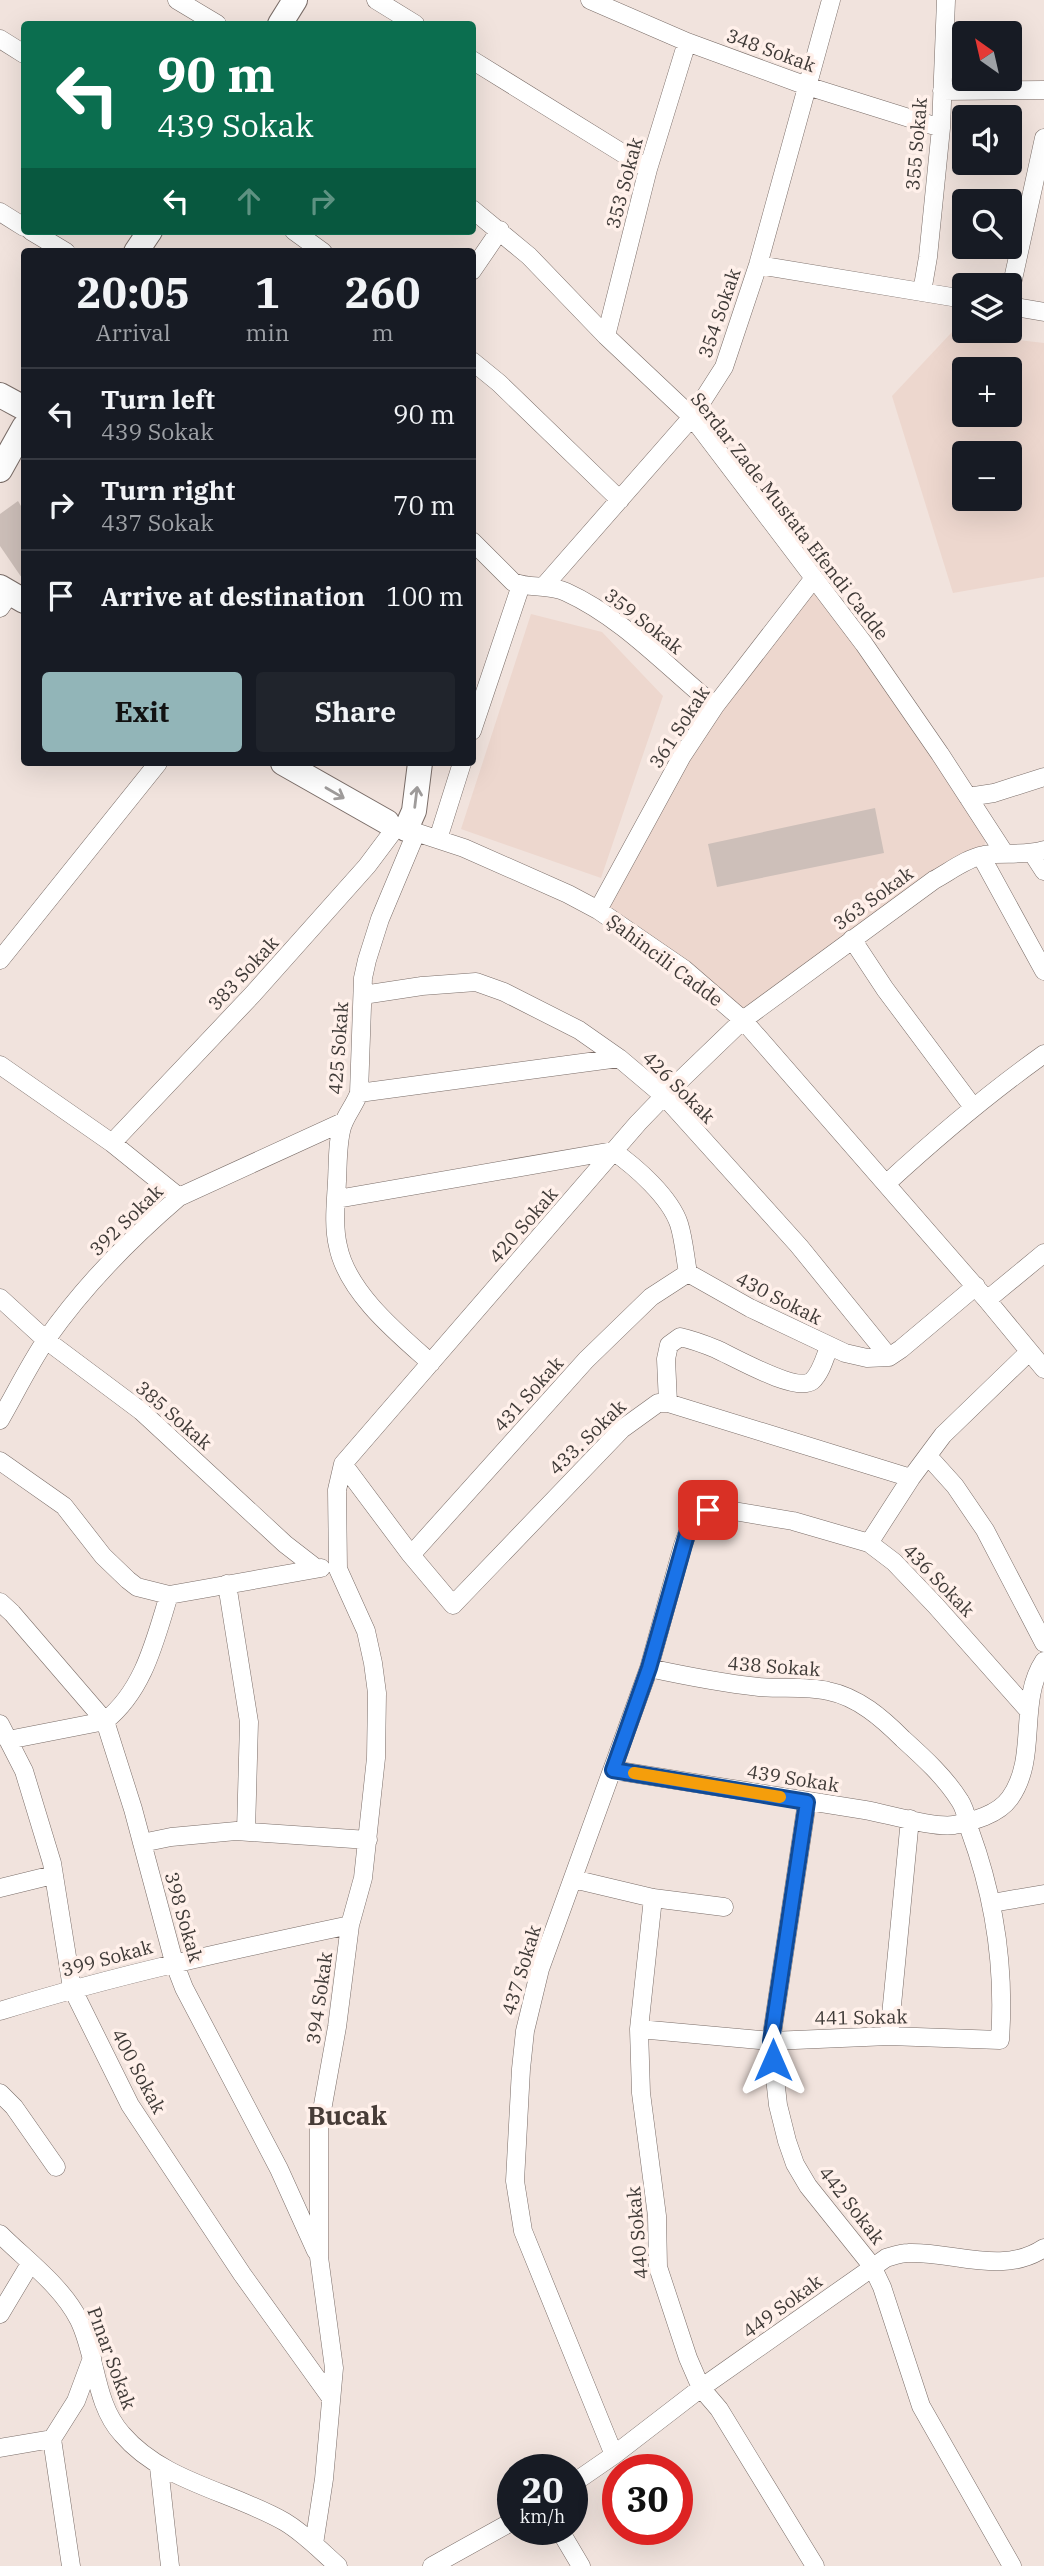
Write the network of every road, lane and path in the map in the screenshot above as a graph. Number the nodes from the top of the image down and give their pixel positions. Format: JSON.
{"nodes":[{"id":1,"x":177,"y":0,"type":"edge"},
{"id":2,"x":295,"y":0,"type":"edge"},
{"id":3,"x":376,"y":0,"type":"edge"},
{"id":4,"x":590,"y":0,"type":"edge"},
{"id":5,"x":831,"y":0,"type":"edge"},
{"id":6,"x":946,"y":0,"type":"edge"},
{"id":7,"x":620,"y":6,"type":"edge"},
{"id":8,"x":212,"y":21,"type":"edge"},
{"id":9,"x":282,"y":21,"type":"edge"},
{"id":10,"x":410,"y":21,"type":"edge"},
{"id":11,"x":0,"y":40,"type":"edge"},
{"id":12,"x":687,"y":42,"type":"junction"},
{"id":13,"x":21,"y":52,"type":"edge"},
{"id":14,"x":476,"y":62,"type":"edge"},
{"id":15,"x":807,"y":86,"type":"junction"},
{"id":16,"x":1044,"y":90,"type":"edge"},
{"id":17,"x":942,"y":91,"type":"junction"},
{"id":18,"x":941,"y":128,"type":"junction"},
{"id":19,"x":1044,"y":138,"type":"edge"},
{"id":20,"x":648,"y":169,"type":"junction"},
{"id":21,"x":0,"y":212,"type":"edge"},
{"id":22,"x":476,"y":212,"type":"edge"},
{"id":23,"x":21,"y":225,"type":"edge"},
{"id":24,"x":500,"y":230,"type":"junction"},
{"id":25,"x":38,"y":235,"type":"edge"},
{"id":26,"x":299,"y":235,"type":"edge"},
{"id":27,"x":60,"y":248,"type":"edge"},
{"id":28,"x":317,"y":248,"type":"edge"},
{"id":29,"x":476,"y":265,"type":"edge"},
{"id":30,"x":758,"y":265,"type":"junction"},
{"id":31,"x":1014,"y":273,"type":"edge"},
{"id":32,"x":922,"y":292,"type":"junction"},
{"id":33,"x":952,"y":297,"type":"edge"},
{"id":34,"x":1022,"y":308,"type":"edge"},
{"id":35,"x":1044,"y":312,"type":"edge"},
{"id":36,"x":606,"y":336,"type":"junction"},
{"id":37,"x":476,"y":364,"type":"edge"},
{"id":38,"x":0,"y":395,"type":"edge"},
{"id":39,"x":21,"y":406,"type":"edge"},
{"id":40,"x":692,"y":417,"type":"junction"},
{"id":41,"x":21,"y":432,"type":"edge"},
{"id":42,"x":0,"y":470,"type":"edge"},
{"id":43,"x":620,"y":500,"type":"junction"},
{"id":44,"x":476,"y":545,"type":"edge"},
{"id":45,"x":814,"y":578,"type":"junction"},
{"id":46,"x":521,"y":585,"type":"junction"},
{"id":47,"x":544,"y":586,"type":"junction"},
{"id":48,"x":715,"y":706,"type":"junction"},
{"id":49,"x":476,"y":715,"type":"edge"},
{"id":50,"x":156,"y":766,"type":"edge"},
{"id":51,"x":288,"y":766,"type":"edge"},
{"id":52,"x":420,"y":766,"type":"edge"},
{"id":53,"x":461,"y":766,"type":"edge"},
{"id":54,"x":1044,"y":777,"type":"edge"},
{"id":55,"x":968,"y":797,"type":"junction"},
{"id":56,"x":402,"y":828,"type":"junction"},
{"id":57,"x":438,"y":839,"type":"junction"},
{"id":58,"x":1039,"y":852,"type":"edge"},
{"id":59,"x":1005,"y":854,"type":"junction"},
{"id":60,"x":981,"y":856,"type":"junction"},
{"id":61,"x":1044,"y":872,"type":"edge"},
{"id":62,"x":598,"y":910,"type":"junction"},
{"id":63,"x":852,"y":939,"type":"junction"},
{"id":64,"x":0,"y":960,"type":"edge"},
{"id":65,"x":1044,"y":971,"type":"edge"},
{"id":66,"x":363,"y":996,"type":"junction"},
{"id":67,"x":743,"y":1020,"type":"junction"},
{"id":68,"x":1044,"y":1054,"type":"edge"},
{"id":69,"x":619,"y":1058,"type":"junction"},
{"id":70,"x":0,"y":1065,"type":"edge"},
{"id":71,"x":359,"y":1093,"type":"junction"},
{"id":72,"x":664,"y":1096,"type":"junction"},
{"id":73,"x":973,"y":1107,"type":"junction"},
{"id":74,"x":343,"y":1122,"type":"junction"},
{"id":75,"x":112,"y":1143,"type":"junction"},
{"id":76,"x":613,"y":1151,"type":"junction"},
{"id":77,"x":886,"y":1184,"type":"junction"},
{"id":78,"x":179,"y":1197,"type":"junction"},
{"id":79,"x":337,"y":1199,"type":"junction"},
{"id":80,"x":1044,"y":1252,"type":"edge"},
{"id":81,"x":688,"y":1273,"type":"junction"},
{"id":82,"x":982,"y":1293,"type":"junction"},
{"id":83,"x":0,"y":1298,"type":"edge"},
{"id":84,"x":46,"y":1340,"type":"junction"},
{"id":85,"x":829,"y":1347,"type":"junction"},
{"id":86,"x":1029,"y":1352,"type":"junction"},
{"id":87,"x":889,"y":1357,"type":"junction"},
{"id":88,"x":431,"y":1363,"type":"junction"},
{"id":89,"x":1044,"y":1369,"type":"edge"},
{"id":90,"x":668,"y":1403,"type":"junction"},
{"id":91,"x":0,"y":1420,"type":"edge"},
{"id":92,"x":928,"y":1455,"type":"junction"},
{"id":93,"x":0,"y":1461,"type":"edge"},
{"id":94,"x":342,"y":1464,"type":"junction"},
{"id":95,"x":911,"y":1478,"type":"junction"},
{"id":96,"x":708,"y":1510,"type":"joint"},
{"id":97,"x":869,"y":1544,"type":"junction"},
{"id":98,"x":411,"y":1556,"type":"junction"},
{"id":99,"x":316,"y":1568,"type":"junction"},
{"id":100,"x":338,"y":1569,"type":"junction"},
{"id":101,"x":227,"y":1584,"type":"junction"},
{"id":102,"x":169,"y":1595,"type":"junction"},
{"id":103,"x":0,"y":1602,"type":"edge"},
{"id":104,"x":1044,"y":1643,"type":"edge"},
{"id":105,"x":1044,"y":1661,"type":"edge"},
{"id":106,"x":649,"y":1668,"type":"junction"},
{"id":107,"x":1029,"y":1711,"type":"junction"},
{"id":108,"x":105,"y":1721,"type":"junction"},
{"id":109,"x":4,"y":1732,"type":"edge"},
{"id":110,"x":613,"y":1770,"type":"junction"},
{"id":111,"x":807,"y":1802,"type":"junction"},
{"id":112,"x":910,"y":1819,"type":"junction"},
{"id":113,"x":966,"y":1820,"type":"junction"},
{"id":114,"x":246,"y":1831,"type":"junction"},
{"id":115,"x":368,"y":1840,"type":"junction"},
{"id":116,"x":142,"y":1843,"type":"junction"},
{"id":117,"x":54,"y":1875,"type":"junction"},
{"id":118,"x":573,"y":1879,"type":"junction"},
{"id":119,"x":0,"y":1888,"type":"edge"},
{"id":120,"x":1044,"y":1894,"type":"edge"},
{"id":121,"x":653,"y":1898,"type":"junction"},
{"id":122,"x":992,"y":1903,"type":"junction"},
{"id":123,"x":724,"y":1907,"type":"dead end"},
{"id":124,"x":350,"y":1925,"type":"junction"},
{"id":125,"x":174,"y":1962,"type":"junction"},
{"id":126,"x":72,"y":1988,"type":"junction"},
{"id":127,"x":0,"y":2011,"type":"edge"},
{"id":128,"x":639,"y":2029,"type":"junction"},
{"id":129,"x":889,"y":2036,"type":"junction"},
{"id":130,"x":1000,"y":2040,"type":"joint"},
{"id":131,"x":771,"y":2041,"type":"junction"},
{"id":132,"x":0,"y":2092,"type":"edge"},
{"id":133,"x":56,"y":2167,"type":"dead end"},
{"id":134,"x":0,"y":2234,"type":"edge"},
{"id":135,"x":1044,"y":2248,"type":"edge"},
{"id":136,"x":319,"y":2256,"type":"junction"},
{"id":137,"x":30,"y":2264,"type":"junction"},
{"id":138,"x":872,"y":2266,"type":"junction"},
{"id":139,"x":0,"y":2314,"type":"edge"},
{"id":140,"x":92,"y":2358,"type":"junction"},
{"id":141,"x":701,"y":2388,"type":"junction"},
{"id":142,"x":331,"y":2398,"type":"junction"},
{"id":143,"x":52,"y":2439,"type":"junction"},
{"id":144,"x":0,"y":2448,"type":"edge"},
{"id":145,"x":614,"y":2454,"type":"edge"},
{"id":146,"x":615,"y":2454,"type":"edge"},
{"id":147,"x":159,"y":2467,"type":"junction"},
{"id":148,"x":497,"y":2530,"type":"edge"},
{"id":149,"x":314,"y":2544,"type":"junction"},
{"id":150,"x":568,"y":2545,"type":"edge"},
{"id":151,"x":71,"y":2566,"type":"edge"},
{"id":152,"x":170,"y":2566,"type":"edge"},
{"id":153,"x":338,"y":2566,"type":"edge"},
{"id":154,"x":432,"y":2566,"type":"edge"},
{"id":155,"x":580,"y":2566,"type":"edge"},
{"id":156,"x":815,"y":2566,"type":"edge"},
{"id":157,"x":1012,"y":2566,"type":"edge"}],
"edges":[{"from":1,"to":8,"type":"street"},
{"from":2,"to":9,"type":"street"},
{"from":3,"to":10,"type":"street"},
{"from":4,"to":7,"type":"street","name":"348 Sokak"},
{"from":5,"to":15,"type":"street","name":"354 Sokak"},
{"from":6,"to":17,"type":"street","name":"355 Sokak"},
{"from":7,"to":12,"type":"street","name":"348 Sokak"},
{"from":11,"to":13,"type":"street"},
{"from":12,"to":15,"type":"street","name":"348 Sokak"},
{"from":12,"to":20,"type":"street","name":"353 Sokak"},
{"from":14,"to":20,"type":"street"},
{"from":15,"to":18,"type":"street","name":"348 Sokak"},
{"from":15,"to":30,"type":"street","name":"354 Sokak"},
{"from":16,"to":17,"type":"street"},
{"from":17,"to":18,"type":"street","name":"355 Sokak"},
{"from":18,"to":32,"type":"street","name":"355 Sokak"},
{"from":19,"to":31,"type":"street"},
{"from":20,"to":36,"type":"street","name":"353 Sokak"},
{"from":21,"to":23,"type":"street"},
{"from":22,"to":24,"type":"street","name":"Serdar Zade Mustata Efendi Cadde"},
{"from":24,"to":29,"type":"street"},
{"from":24,"to":36,"type":"street","name":"Serdar Zade Mustata Efendi Cadde"},
{"from":25,"to":27,"type":"street"},
{"from":26,"to":28,"type":"street"},
{"from":30,"to":32,"type":"street"},
{"from":30,"to":40,"type":"street","name":"354 Sokak"},
{"from":32,"to":33,"type":"street"},
{"from":34,"to":35,"type":"street"},
{"from":36,"to":40,"type":"street","name":"Serdar Zade Mustata Efendi Cadde"},
{"from":37,"to":43,"type":"street"},
{"from":38,"to":39,"type":"street"},
{"from":40,"to":43,"type":"street","name":"354 Sokak"},
{"from":40,"to":45,"type":"street","name":"Serdar Zade Mustata Efendi Cadde"},
{"from":41,"to":42,"type":"street"},
{"from":43,"to":47,"type":"street","name":"354 Sokak"},
{"from":44,"to":46,"type":"street"},
{"from":45,"to":48,"type":"street","name":"361 Sokak"},
{"from":45,"to":55,"type":"street","name":"Serdar Zade Mustata Efendi Cadde"},
{"from":46,"to":47,"type":"street","name":"359 Sokak"},
{"from":46,"to":49,"type":"street"},
{"from":47,"to":48,"type":"street","name":"359 Sokak"},
{"from":48,"to":62,"type":"street","name":"361 Sokak"},
{"from":50,"to":64,"type":"street"},
{"from":51,"to":56,"type":"street","name":"Şahincili Cadde","one_way":true},
{"from":56,"to":52,"type":"street","one_way":true},
{"from":53,"to":57,"type":"street"},
{"from":54,"to":55,"type":"street"},
{"from":55,"to":59,"type":"street","name":"Serdar Zade Mustata Efendi Cadde"},
{"from":56,"to":57,"type":"street","name":"Şahincili Cadde"},
{"from":56,"to":66,"type":"street","name":"425 Sokak"},
{"from":56,"to":75,"type":"street","name":"383 Sokak"},
{"from":57,"to":62,"type":"street","name":"Şahincili Cadde"},
{"from":58,"to":59,"type":"street","name":"363 Sokak"},
{"from":58,"to":61,"type":"street"},
{"from":59,"to":60,"type":"street","name":"363 Sokak"},
{"from":60,"to":63,"type":"street","name":"363 Sokak"},
{"from":60,"to":65,"type":"street"},
{"from":62,"to":67,"type":"street","name":"Şahincili Cadde"},
{"from":63,"to":67,"type":"street","name":"363 Sokak"},
{"from":63,"to":73,"type":"street"},
{"from":66,"to":69,"type":"street","name":"426 Sokak"},
{"from":66,"to":71,"type":"street","name":"425 Sokak"},
{"from":67,"to":72,"type":"street","name":"420 Sokak"},
{"from":67,"to":77,"type":"street","name":"Şahincili Cadde"},
{"from":68,"to":73,"type":"street"},
{"from":69,"to":71,"type":"street"},
{"from":69,"to":72,"type":"street","name":"426 Sokak"},
{"from":70,"to":75,"type":"street"},
{"from":71,"to":74,"type":"street","name":"425 Sokak"},
{"from":72,"to":76,"type":"street","name":"420 Sokak"},
{"from":72,"to":87,"type":"street","name":"426 Sokak"},
{"from":73,"to":77,"type":"street"},
{"from":74,"to":78,"type":"street","name":"392 Sokak"},
{"from":74,"to":79,"type":"street","name":"425 Sokak"},
{"from":75,"to":78,"type":"street"},
{"from":76,"to":79,"type":"street"},
{"from":76,"to":81,"type":"street"},
{"from":76,"to":88,"type":"street","name":"420 Sokak"},
{"from":77,"to":82,"type":"street","name":"Şahincili Cadde"},
{"from":78,"to":84,"type":"street","name":"392 Sokak"},
{"from":79,"to":88,"type":"street","name":"425 Sokak"},
{"from":80,"to":82,"type":"street"},
{"from":81,"to":85,"type":"street","name":"430 Sokak"},
{"from":81,"to":98,"type":"street","name":"431 Sokak"},
{"from":82,"to":86,"type":"street","name":"Şahincili Cadde"},
{"from":82,"to":87,"type":"street"},
{"from":83,"to":84,"type":"street","name":"385 Sokak"},
{"from":84,"to":91,"type":"street","name":"392 Sokak"},
{"from":84,"to":99,"type":"street","name":"385 Sokak"},
{"from":85,"to":87,"type":"street","name":"430 Sokak"},
{"from":85,"to":90,"type":"street"},
{"from":86,"to":89,"type":"street","name":"Şahincili Cadde"},
{"from":86,"to":92,"type":"street"},
{"from":88,"to":94,"type":"street","name":"420 Sokak"},
{"from":90,"to":95,"type":"street"},
{"from":90,"to":98,"type":"street","name":"433. Sokak"},
{"from":92,"to":95,"type":"street"},
{"from":92,"to":104,"type":"street"},
{"from":93,"to":102,"type":"street"},
{"from":94,"to":98,"type":"street"},
{"from":94,"to":100,"type":"street","name":"394 Sokak"},
{"from":95,"to":97,"type":"street"},
{"from":96,"to":97,"type":"street","name":"436 Sokak"},
{"from":96,"to":106,"type":"street","name":"437 Sokak"},
{"from":97,"to":107,"type":"street","name":"436 Sokak"},
{"from":99,"to":100,"type":"street"},
{"from":99,"to":101,"type":"street"},
{"from":100,"to":115,"type":"street","name":"394 Sokak"},
{"from":101,"to":102,"type":"street"},
{"from":101,"to":114,"type":"street"},
{"from":102,"to":108,"type":"street"},
{"from":103,"to":108,"type":"street","name":"398 Sokak"},
{"from":105,"to":107,"type":"street","name":"439 Sokak"},
{"from":106,"to":110,"type":"street","name":"437 Sokak"},
{"from":106,"to":113,"type":"street","name":"438 Sokak"},
{"from":107,"to":113,"type":"street","name":"439 Sokak"},
{"from":108,"to":109,"type":"street"},
{"from":108,"to":116,"type":"street","name":"398 Sokak"},
{"from":109,"to":117,"type":"street","name":"400 Sokak"},
{"from":110,"to":111,"type":"street","name":"439 Sokak"},
{"from":110,"to":118,"type":"street","name":"437 Sokak"},
{"from":111,"to":112,"type":"street","name":"439 Sokak"},
{"from":111,"to":131,"type":"street","name":"442 Sokak"},
{"from":112,"to":113,"type":"street","name":"439 Sokak"},
{"from":112,"to":129,"type":"street"},
{"from":113,"to":122,"type":"street","name":"438 Sokak"},
{"from":114,"to":115,"type":"street"},
{"from":114,"to":116,"type":"street"},
{"from":115,"to":124,"type":"street","name":"394 Sokak"},
{"from":116,"to":125,"type":"street","name":"398 Sokak"},
{"from":117,"to":119,"type":"street"},
{"from":117,"to":126,"type":"street","name":"400 Sokak"},
{"from":118,"to":121,"type":"street"},
{"from":118,"to":145,"type":"street","name":"437 Sokak"},
{"from":120,"to":122,"type":"street"},
{"from":121,"to":123,"type":"street"},
{"from":121,"to":128,"type":"street","name":"440 Sokak"},
{"from":122,"to":130,"type":"street","name":"438 Sokak"},
{"from":124,"to":125,"type":"street","name":"399 Sokak"},
{"from":124,"to":136,"type":"street","name":"394 Sokak"},
{"from":125,"to":126,"type":"street","name":"399 Sokak"},
{"from":125,"to":136,"type":"street","name":"398 Sokak"},
{"from":126,"to":127,"type":"street","name":"399 Sokak"},
{"from":126,"to":142,"type":"street","name":"400 Sokak"},
{"from":128,"to":131,"type":"street","name":"441 Sokak"},
{"from":128,"to":141,"type":"street","name":"440 Sokak"},
{"from":129,"to":130,"type":"street","name":"441 Sokak"},
{"from":129,"to":131,"type":"street","name":"441 Sokak"},
{"from":131,"to":138,"type":"street","name":"442 Sokak"},
{"from":132,"to":133,"type":"street"},
{"from":134,"to":137,"type":"street","name":"Pınar Sokak"},
{"from":135,"to":138,"type":"street","name":"449 Sokak"},
{"from":136,"to":142,"type":"street","name":"394 Sokak"},
{"from":137,"to":139,"type":"street"},
{"from":137,"to":140,"type":"street","name":"Pınar Sokak"},
{"from":138,"to":141,"type":"street","name":"449 Sokak"},
{"from":138,"to":157,"type":"street","name":"442 Sokak"},
{"from":140,"to":143,"type":"street"},
{"from":140,"to":147,"type":"street","name":"Pınar Sokak"},
{"from":141,"to":146,"type":"street","name":"449 Sokak"},
{"from":141,"to":156,"type":"street","name":"440 Sokak"},
{"from":142,"to":149,"type":"street","name":"394 Sokak"},
{"from":143,"to":144,"type":"street"},
{"from":143,"to":151,"type":"street"},
{"from":147,"to":149,"type":"street","name":"Pınar Sokak"},
{"from":147,"to":152,"type":"street"},
{"from":148,"to":154,"type":"street"},
{"from":149,"to":153,"type":"street","name":"Pınar Sokak"},
{"from":150,"to":155,"type":"street"}]}
